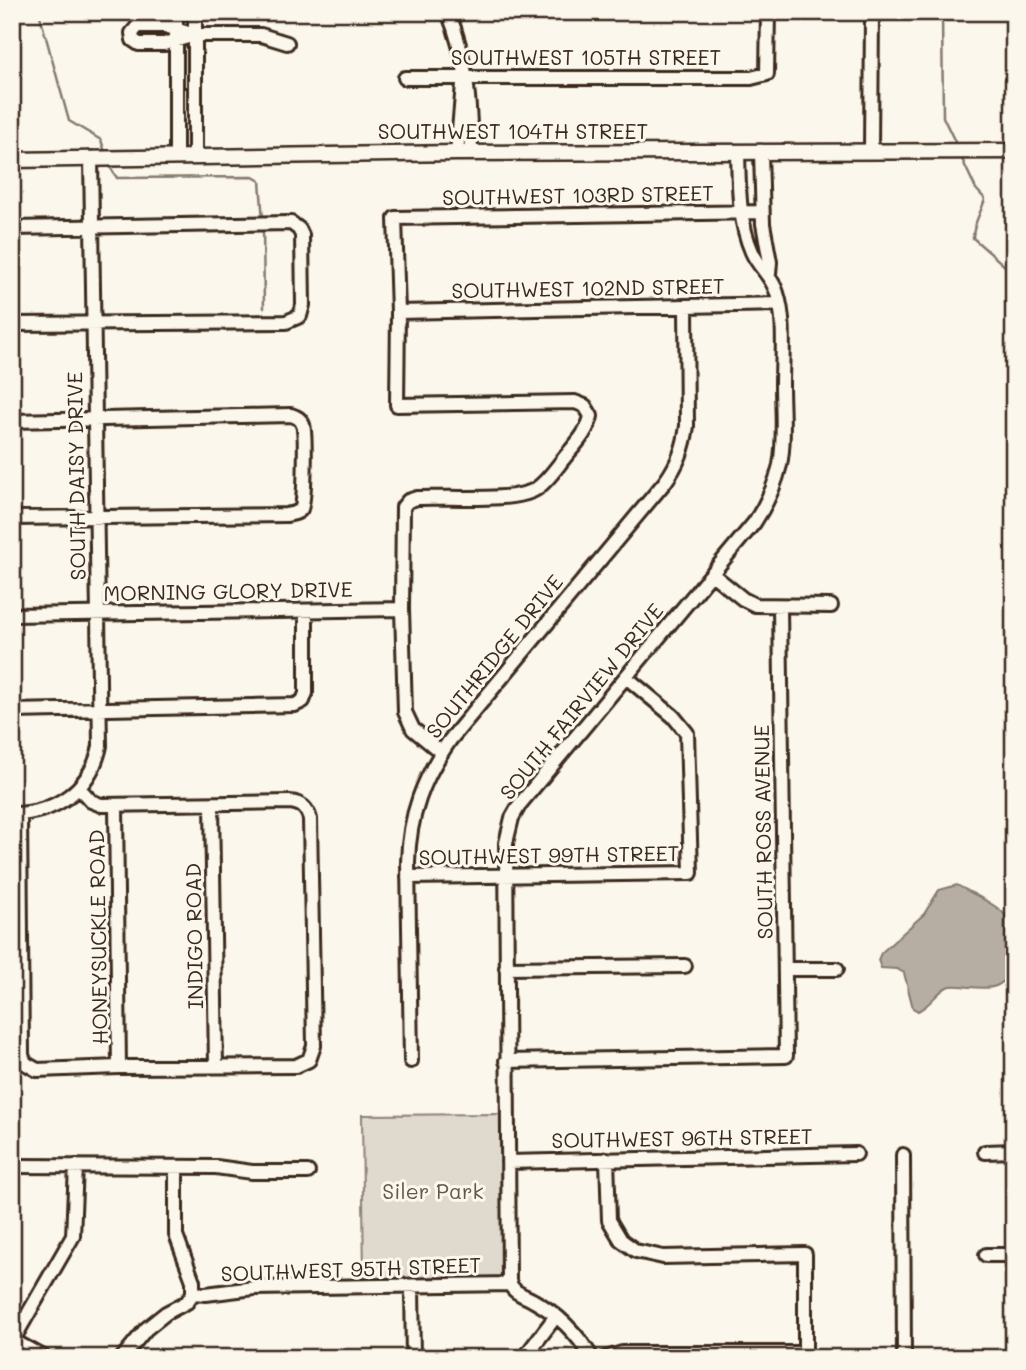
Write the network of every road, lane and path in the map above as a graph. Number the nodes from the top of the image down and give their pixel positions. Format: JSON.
{"nodes":[{"id":1,"x":176,"y":12,"type":"edge"},
{"id":2,"x":195,"y":12,"type":"edge"},
{"id":3,"x":449,"y":12,"type":"edge"},
{"id":4,"x":768,"y":12,"type":"edge"},
{"id":5,"x":872,"y":12,"type":"edge"},
{"id":6,"x":1014,"y":12,"type":"edge"},
{"id":7,"x":1014,"y":27,"type":"edge"},
{"id":8,"x":176,"y":34,"type":"junction"},
{"id":9,"x":195,"y":34,"type":"junction"},
{"id":10,"x":287,"y":43,"type":"dead end"},
{"id":11,"x":405,"y":78,"type":"dead end"},
{"id":12,"x":466,"y":78,"type":"junction"},
{"id":13,"x":871,"y":151,"type":"junction"},
{"id":14,"x":1014,"y":151,"type":"edge"},
{"id":15,"x":737,"y":152,"type":"junction"},
{"id":16,"x":761,"y":152,"type":"junction"},
{"id":17,"x":464,"y":153,"type":"junction"},
{"id":18,"x":195,"y":155,"type":"junction"},
{"id":19,"x":176,"y":156,"type":"junction"},
{"id":20,"x":103,"y":158,"type":"junction"},
{"id":21,"x":12,"y":160,"type":"edge"},
{"id":22,"x":740,"y":212,"type":"junction"},
{"id":23,"x":762,"y":212,"type":"junction"},
{"id":24,"x":92,"y":227,"type":"junction"},
{"id":25,"x":12,"y":228,"type":"edge"},
{"id":26,"x":769,"y":274,"type":"junction"},
{"id":27,"x":779,"y":304,"type":"junction"},
{"id":28,"x":686,"y":307,"type":"junction"},
{"id":29,"x":398,"y":312,"type":"junction"},
{"id":30,"x":93,"y":323,"type":"junction"},
{"id":31,"x":12,"y":324,"type":"edge"},
{"id":32,"x":95,"y":419,"type":"junction"},
{"id":33,"x":12,"y":421,"type":"edge"},
{"id":34,"x":97,"y":517,"type":"junction"},
{"id":35,"x":12,"y":518,"type":"edge"},
{"id":36,"x":712,"y":574,"type":"junction"},
{"id":37,"x":780,"y":606,"type":"junction"},
{"id":38,"x":831,"y":606,"type":"dead end"},
{"id":39,"x":402,"y":609,"type":"junction"},
{"id":40,"x":306,"y":611,"type":"junction"},
{"id":41,"x":98,"y":613,"type":"junction"},
{"id":42,"x":12,"y":615,"type":"edge"},
{"id":43,"x":626,"y":677,"type":"junction"},
{"id":44,"x":100,"y":710,"type":"junction"},
{"id":45,"x":12,"y":711,"type":"edge"},
{"id":46,"x":441,"y":752,"type":"junction"},
{"id":47,"x":80,"y":789,"type":"junction"},
{"id":48,"x":212,"y":804,"type":"junction"},
{"id":49,"x":116,"y":806,"type":"junction"},
{"id":50,"x":16,"y":814,"type":"edge"},
{"id":51,"x":505,"y":875,"type":"junction"},
{"id":52,"x":408,"y":877,"type":"junction"},
{"id":53,"x":685,"y":966,"type":"dead end"},
{"id":54,"x":506,"y":968,"type":"junction"},
{"id":55,"x":837,"y":969,"type":"dead end"},
{"id":56,"x":786,"y":970,"type":"junction"},
{"id":57,"x":411,"y":1061,"type":"dead end"},
{"id":58,"x":506,"y":1061,"type":"junction"},
{"id":59,"x":216,"y":1066,"type":"junction"},
{"id":60,"x":120,"y":1067,"type":"junction"},
{"id":61,"x":1014,"y":1151,"type":"edge"},
{"id":62,"x":985,"y":1152,"type":"dead end"},
{"id":63,"x":856,"y":1154,"type":"dead end"},
{"id":64,"x":903,"y":1155,"type":"dead end"},
{"id":65,"x":607,"y":1159,"type":"junction"},
{"id":66,"x":508,"y":1161,"type":"junction"},
{"id":67,"x":12,"y":1166,"type":"edge"},
{"id":68,"x":76,"y":1166,"type":"junction"},
{"id":69,"x":176,"y":1167,"type":"junction"},
{"id":70,"x":308,"y":1172,"type":"dead end"},
{"id":71,"x":986,"y":1255,"type":"dead end"},
{"id":72,"x":1014,"y":1255,"type":"edge"},
{"id":73,"x":510,"y":1284,"type":"junction"},
{"id":74,"x":412,"y":1286,"type":"junction"},
{"id":75,"x":193,"y":1293,"type":"junction"},
{"id":76,"x":556,"y":1316,"type":"junction"},
{"id":77,"x":13,"y":1340,"type":"edge"},
{"id":78,"x":805,"y":1355,"type":"edge"},
{"id":79,"x":45,"y":1358,"type":"edge"},
{"id":80,"x":122,"y":1358,"type":"edge"},
{"id":81,"x":413,"y":1358,"type":"edge"},
{"id":82,"x":524,"y":1358,"type":"edge"},
{"id":83,"x":592,"y":1358,"type":"edge"},
{"id":84,"x":606,"y":1358,"type":"edge"},
{"id":85,"x":904,"y":1358,"type":"edge"}],
"edges":[{"from":1,"to":8,"type":"street"},
{"from":2,"to":9,"type":"street"},
{"from":3,"to":12,"type":"street"},
{"from":4,"to":12,"type":"street","name":"SOUTHWEST 105TH STREET"},
{"from":5,"to":13,"type":"street"},
{"from":6,"to":7,"type":"street"},
{"from":8,"to":9,"type":"street"},
{"from":8,"to":19,"type":"street"},
{"from":9,"to":10,"type":"street"},
{"from":9,"to":18,"type":"street"},
{"from":11,"to":12,"type":"street","name":"SOUTHWEST 105TH STREET"},
{"from":12,"to":17,"type":"street"},
{"from":13,"to":14,"type":"main road","name":"SOUTHWEST 104TH STREET"},
{"from":13,"to":16,"type":"main road","name":"SOUTHWEST 104TH STREET"},
{"from":15,"to":16,"type":"main road","name":"SOUTHWEST 104TH STREET"},
{"from":15,"to":17,"type":"main road","name":"SOUTHWEST 104TH STREET"},
{"from":15,"to":22,"type":"street","name":"SOUTH FAIRVIEW DRIVE"},
{"from":16,"to":23,"type":"street","name":"SOUTH FAIRVIEW DRIVE"},
{"from":17,"to":18,"type":"main road","name":"SOUTHWEST 104TH STREET"},
{"from":18,"to":19,"type":"main road","name":"SOUTHWEST 104TH STREET"},
{"from":19,"to":20,"type":"main road","name":"SOUTHWEST 104TH STREET"},
{"from":20,"to":21,"type":"main road","name":"SOUTHWEST 104TH STREET"},
{"from":20,"to":24,"type":"street","name":"SOUTH DAISY DRIVE"},
{"from":22,"to":23,"type":"street","name":"SOUTHWEST 103RD STREET"},
{"from":22,"to":26,"type":"street","name":"SOUTH FAIRVIEW DRIVE"},
{"from":22,"to":29,"type":"street","name":"SOUTHWEST 103RD STREET"},
{"from":23,"to":26,"type":"street","name":"SOUTH FAIRVIEW DRIVE"},
{"from":24,"to":25,"type":"street"},
{"from":24,"to":30,"type":"street","name":"SOUTH DAISY DRIVE"},
{"from":24,"to":30,"type":"street"},
{"from":26,"to":27,"type":"street","name":"SOUTH FAIRVIEW DRIVE"},
{"from":27,"to":28,"type":"street","name":"SOUTHWEST 102ND STREET"},
{"from":27,"to":36,"type":"street","name":"SOUTH FAIRVIEW DRIVE"},
{"from":28,"to":29,"type":"street","name":"SOUTHWEST 102ND STREET"},
{"from":28,"to":46,"type":"street","name":"SOUTHRIDGE DRIVE"},
{"from":29,"to":39,"type":"street"},
{"from":30,"to":31,"type":"street"},
{"from":30,"to":32,"type":"street","name":"SOUTH DAISY DRIVE"},
{"from":32,"to":33,"type":"street"},
{"from":32,"to":34,"type":"street","name":"SOUTH DAISY DRIVE"},
{"from":32,"to":34,"type":"street"},
{"from":34,"to":35,"type":"street"},
{"from":34,"to":41,"type":"street","name":"SOUTH DAISY DRIVE"},
{"from":36,"to":37,"type":"street"},
{"from":36,"to":43,"type":"street","name":"SOUTH FAIRVIEW DRIVE"},
{"from":37,"to":38,"type":"street"},
{"from":37,"to":56,"type":"street","name":"SOUTH ROSS AVENUE"},
{"from":39,"to":40,"type":"street","name":"MORNING GLORY DRIVE"},
{"from":39,"to":46,"type":"street"},
{"from":40,"to":41,"type":"street","name":"MORNING GLORY DRIVE"},
{"from":40,"to":44,"type":"street"},
{"from":41,"to":42,"type":"street","name":"MORNING GLORY DRIVE"},
{"from":41,"to":44,"type":"street","name":"SOUTH DAISY DRIVE"},
{"from":43,"to":51,"type":"street","name":"SOUTH FAIRVIEW DRIVE"},
{"from":43,"to":51,"type":"street","name":"SOUTHWEST 99TH STREET"},
{"from":44,"to":45,"type":"street"},
{"from":44,"to":47,"type":"street","name":"SOUTH DAISY DRIVE"},
{"from":46,"to":52,"type":"street","name":"SOUTHRIDGE DRIVE"},
{"from":47,"to":49,"type":"street"},
{"from":47,"to":50,"type":"street"},
{"from":48,"to":49,"type":"street"},
{"from":48,"to":59,"type":"street","name":"INDIGO ROAD"},
{"from":48,"to":59,"type":"street"},
{"from":49,"to":60,"type":"street","name":"HONEYSUCKLE ROAD"},
{"from":50,"to":60,"type":"street"},
{"from":51,"to":52,"type":"street","name":"SOUTHWEST 99TH STREET"},
{"from":51,"to":54,"type":"street","name":"SOUTH FAIRVIEW DRIVE"},
{"from":52,"to":57,"type":"street","name":"SOUTHRIDGE DRIVE"},
{"from":53,"to":54,"type":"street"},
{"from":54,"to":58,"type":"street","name":"SOUTH FAIRVIEW DRIVE"},
{"from":55,"to":56,"type":"street"},
{"from":56,"to":58,"type":"street","name":"SOUTH ROSS AVENUE"},
{"from":58,"to":66,"type":"street","name":"SOUTH FAIRVIEW DRIVE"},
{"from":59,"to":60,"type":"street"},
{"from":61,"to":62,"type":"street"},
{"from":63,"to":65,"type":"street","name":"SOUTHWEST 96TH STREET"},
{"from":64,"to":85,"type":"street"},
{"from":65,"to":66,"type":"street","name":"SOUTHWEST 96TH STREET"},
{"from":65,"to":78,"type":"street"},
{"from":66,"to":73,"type":"street","name":"SOUTH FAIRVIEW DRIVE"},
{"from":67,"to":68,"type":"street"},
{"from":68,"to":69,"type":"street"},
{"from":68,"to":77,"type":"street"},
{"from":69,"to":70,"type":"street"},
{"from":69,"to":75,"type":"street"},
{"from":71,"to":72,"type":"street"},
{"from":73,"to":74,"type":"street","name":"SOUTHWEST 95TH STREET"},
{"from":73,"to":76,"type":"street"},
{"from":74,"to":75,"type":"street","name":"SOUTHWEST 95TH STREET"},
{"from":74,"to":81,"type":"street"},
{"from":75,"to":80,"type":"street"},
{"from":76,"to":82,"type":"street"},
{"from":76,"to":83,"type":"street"},
{"from":77,"to":79,"type":"street"},
{"from":78,"to":84,"type":"street"}]}
